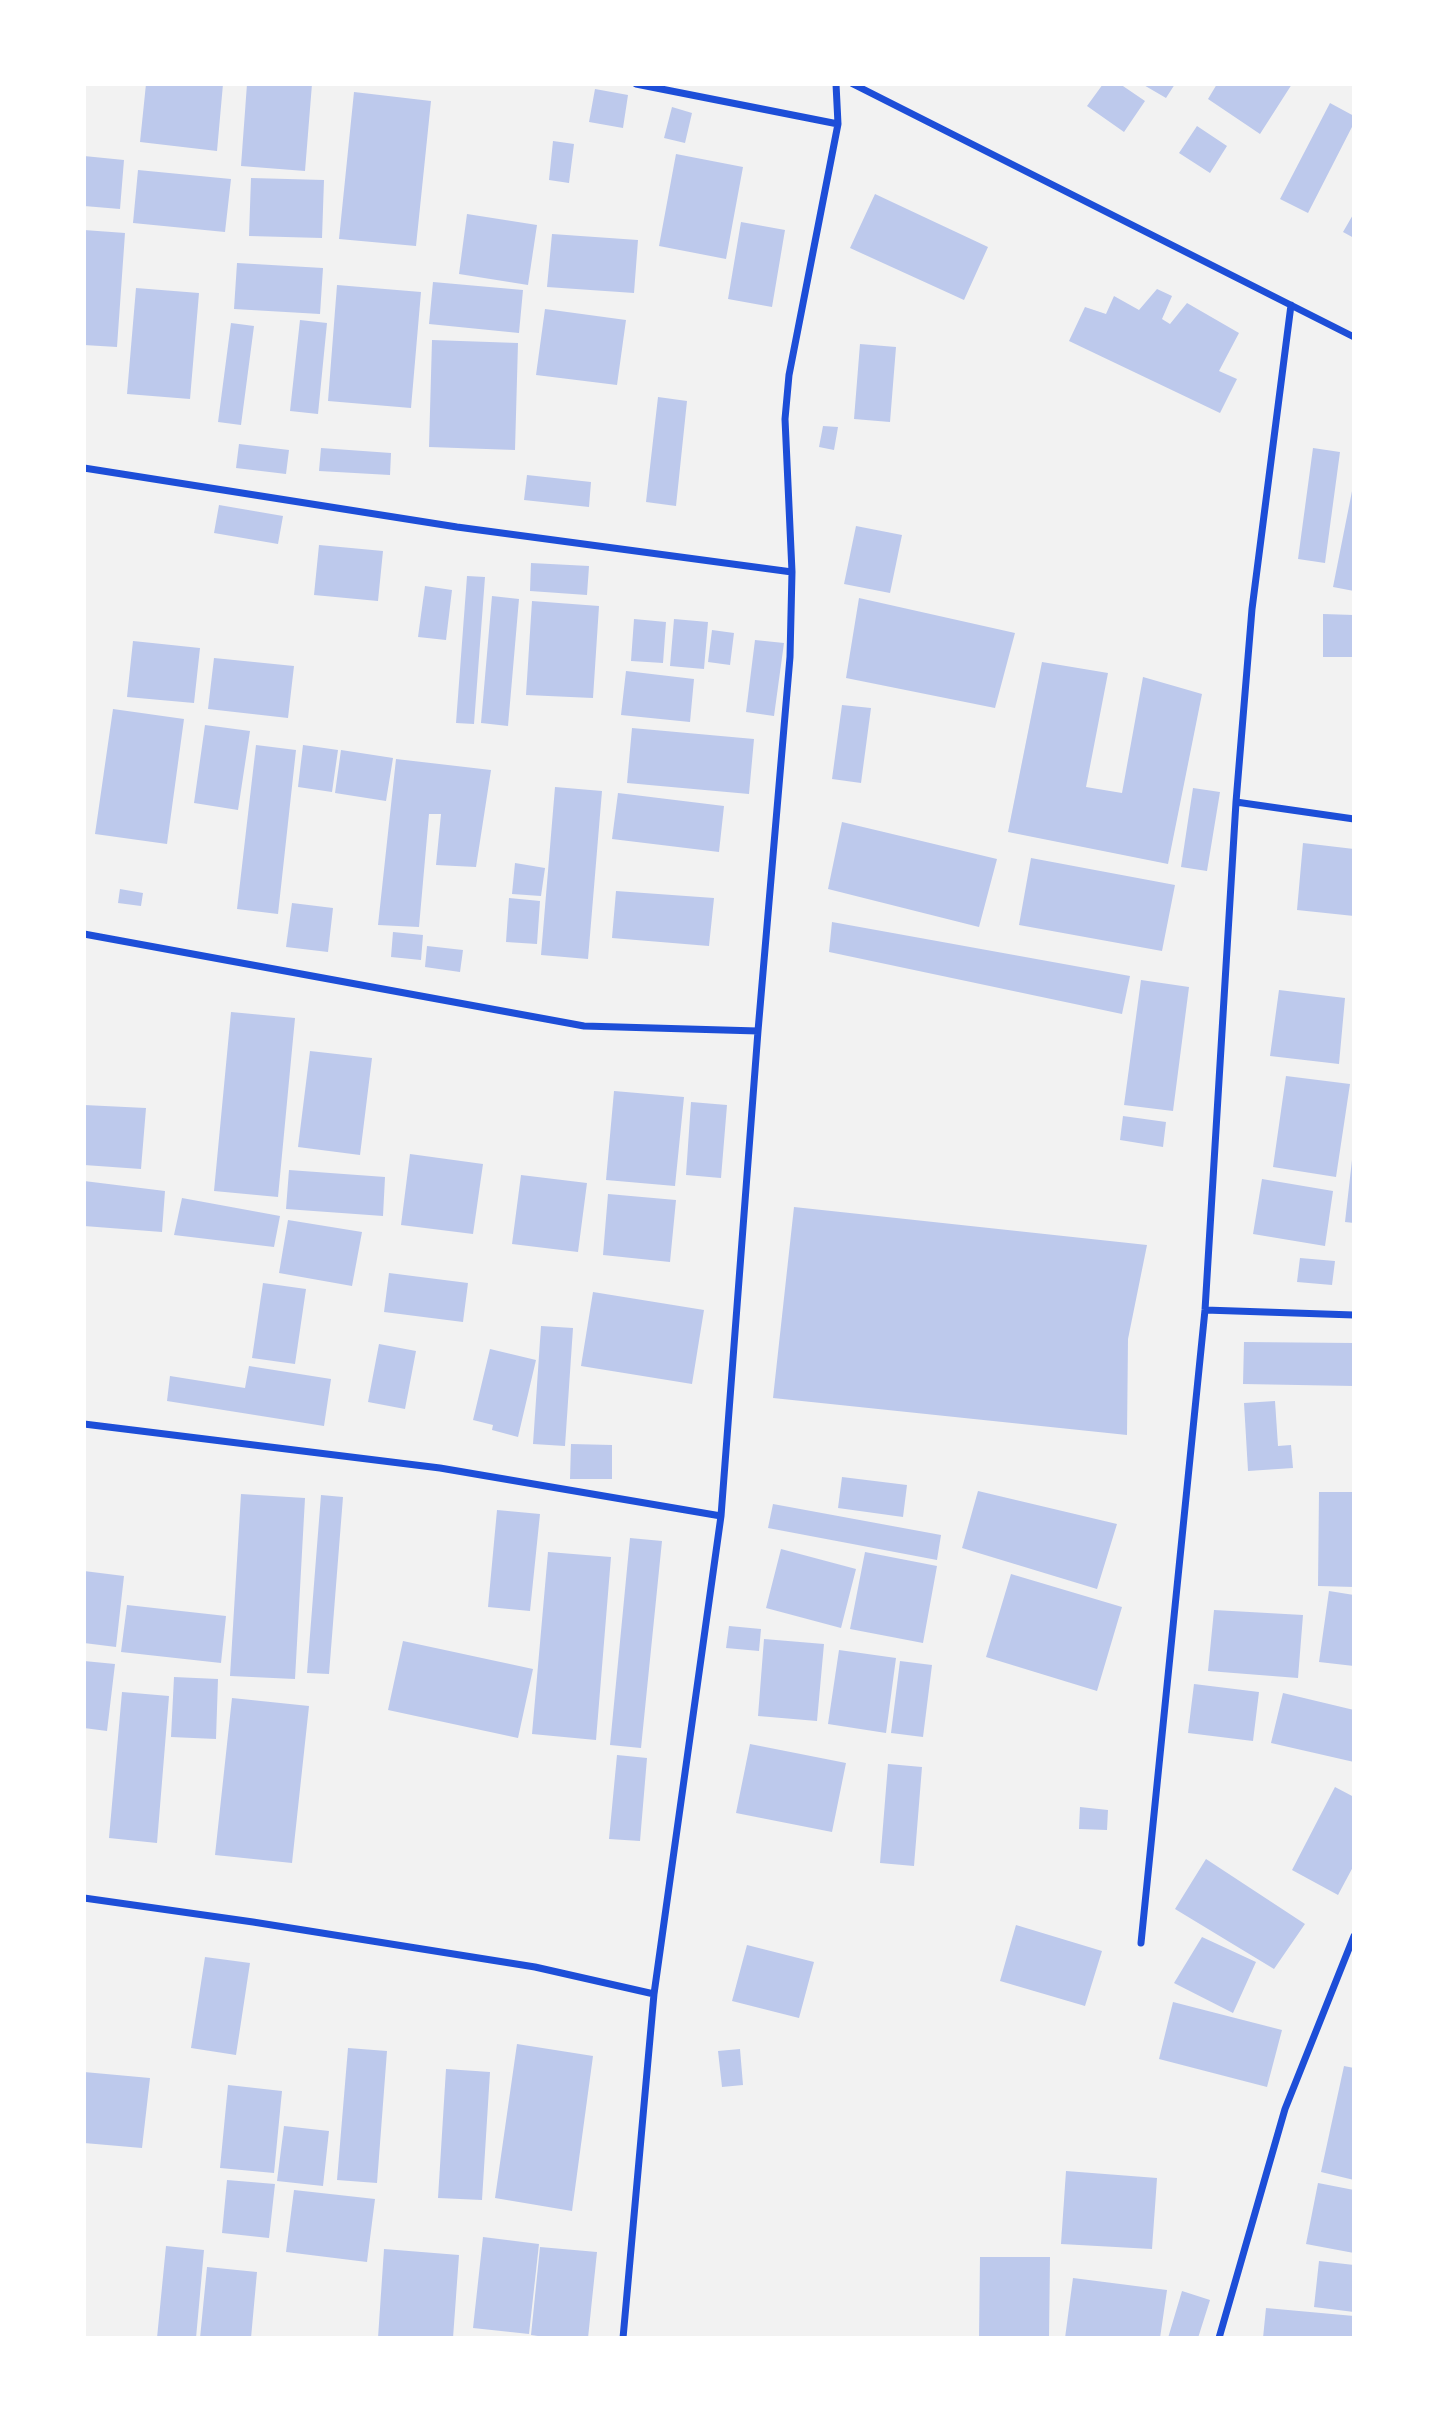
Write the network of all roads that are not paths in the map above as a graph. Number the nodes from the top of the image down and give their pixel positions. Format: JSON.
{"nodes":[{"id":1,"x":636,"y":84,"type":"edge"},
{"id":2,"x":836,"y":84,"type":"edge"},
{"id":3,"x":853,"y":84,"type":"edge"},
{"id":4,"x":838,"y":124,"type":"junction"},
{"id":5,"x":1291,"y":305,"type":"junction"},
{"id":6,"x":1354,"y":337,"type":"edge"},
{"id":7,"x":84,"y":468,"type":"edge"},
{"id":8,"x":792,"y":572,"type":"junction"},
{"id":9,"x":1236,"y":802,"type":"junction"},
{"id":10,"x":1354,"y":819,"type":"edge"},
{"id":11,"x":84,"y":934,"type":"edge"},
{"id":12,"x":758,"y":1031,"type":"junction"},
{"id":13,"x":1205,"y":1310,"type":"junction"},
{"id":14,"x":1354,"y":1315,"type":"edge"},
{"id":15,"x":84,"y":1424,"type":"edge"},
{"id":16,"x":720,"y":1516,"type":"junction"},
{"id":17,"x":84,"y":1898,"type":"edge"},
{"id":18,"x":1354,"y":1936,"type":"edge"},
{"id":19,"x":1140,"y":1943,"type":"dead end"},
{"id":20,"x":654,"y":1994,"type":"junction"},
{"id":21,"x":623,"y":2338,"type":"edge"},
{"id":22,"x":1219,"y":2338,"type":"edge"}],
"edges":[{"from":1,"to":4,"type":"street"},
{"from":2,"to":4,"type":"street"},
{"from":3,"to":5,"type":"street"},
{"from":4,"to":8,"type":"street"},
{"from":5,"to":6,"type":"street"},
{"from":5,"to":9,"type":"street"},
{"from":7,"to":8,"type":"street"},
{"from":8,"to":12,"type":"street"},
{"from":9,"to":10,"type":"street"},
{"from":9,"to":13,"type":"street"},
{"from":11,"to":12,"type":"street"},
{"from":12,"to":16,"type":"street"},
{"from":13,"to":14,"type":"street"},
{"from":13,"to":19,"type":"street"},
{"from":15,"to":16,"type":"street"},
{"from":16,"to":20,"type":"street"},
{"from":17,"to":20,"type":"street"},
{"from":18,"to":22,"type":"street"},
{"from":20,"to":21,"type":"street"}]}
